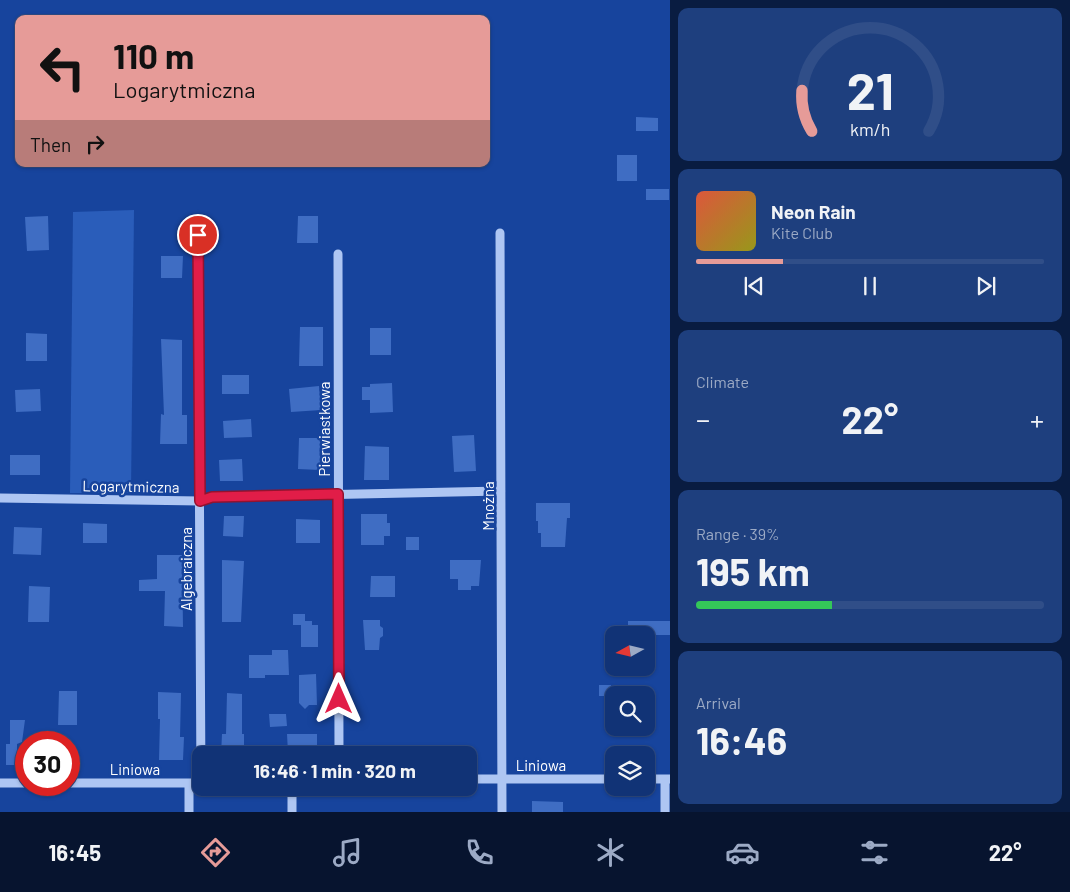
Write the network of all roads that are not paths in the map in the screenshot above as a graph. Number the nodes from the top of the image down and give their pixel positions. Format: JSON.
{"nodes":[{"id":1,"x":500,"y":233,"type":"dead end"},
{"id":2,"x":198,"y":235,"type":"dead end"},
{"id":3,"x":338,"y":254,"type":"dead end"},
{"id":4,"x":502,"y":491,"type":"junction"},
{"id":5,"x":338,"y":494,"type":"junction"},
{"id":6,"x":0,"y":498,"type":"edge"},
{"id":7,"x":200,"y":501,"type":"junction"},
{"id":8,"x":201,"y":746,"type":"edge"},
{"id":9,"x":339,"y":746,"type":"edge"},
{"id":10,"x":502,"y":778,"type":"junction"},
{"id":11,"x":477,"y":779,"type":"edge"},
{"id":12,"x":605,"y":779,"type":"edge"},
{"id":13,"x":667,"y":779,"type":"edge"},
{"id":14,"x":0,"y":783,"type":"edge"},
{"id":15,"x":15,"y":783,"type":"edge"},
{"id":16,"x":80,"y":783,"type":"edge"},
{"id":17,"x":189,"y":783,"type":"joint"},
{"id":18,"x":292,"y":796,"type":"edge"},
{"id":19,"x":190,"y":812,"type":"edge"},
{"id":20,"x":292,"y":812,"type":"edge"},
{"id":21,"x":502,"y":812,"type":"edge"},
{"id":22,"x":665,"y":812,"type":"edge"}],
"edges":[{"from":1,"to":4,"type":"street","name":"Mnożna"},
{"from":2,"to":7,"type":"street","name":"Algebraiczna"},
{"from":3,"to":5,"type":"street","name":"Pierwiastkowa"},
{"from":4,"to":5,"type":"street","name":"Logarytmiczna"},
{"from":4,"to":10,"type":"street","name":"Mnożna"},
{"from":5,"to":7,"type":"street","name":"Logarytmiczna"},
{"from":5,"to":9,"type":"street","name":"Pierwiastkowa"},
{"from":6,"to":7,"type":"street","name":"Logarytmiczna"},
{"from":7,"to":8,"type":"street","name":"Algebraiczna"},
{"from":10,"to":11,"type":"street","name":"Liniowa"},
{"from":10,"to":12,"type":"street","name":"Liniowa"},
{"from":10,"to":21,"type":"street","name":"Mnożna"},
{"from":13,"to":22,"type":"street"},
{"from":14,"to":15,"type":"street"},
{"from":16,"to":17,"type":"street","name":"Liniowa"},
{"from":17,"to":19,"type":"street"},
{"from":18,"to":20,"type":"street"}]}
